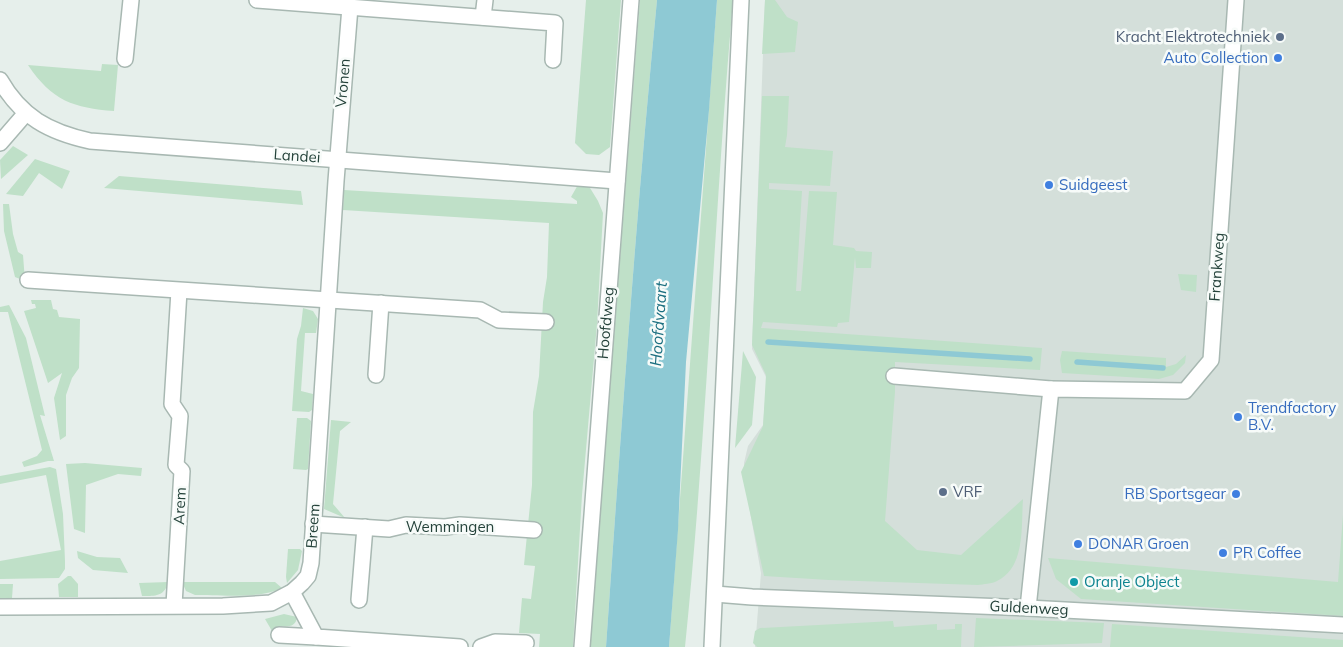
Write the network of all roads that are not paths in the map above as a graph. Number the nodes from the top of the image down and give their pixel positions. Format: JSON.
{"nodes":[{"id":1,"x":132,"y":0,"type":"edge"},
{"id":2,"x":257,"y":0,"type":"edge"},
{"id":3,"x":485,"y":0,"type":"edge"},
{"id":4,"x":631,"y":0,"type":"edge"},
{"id":5,"x":741,"y":0,"type":"edge"},
{"id":6,"x":1236,"y":0,"type":"edge"},
{"id":7,"x":350,"y":7,"type":"junction"},
{"id":8,"x":483,"y":17,"type":"junction"},
{"id":9,"x":125,"y":59,"type":"dead end"},
{"id":10,"x":553,"y":60,"type":"dead end"},
{"id":11,"x":0,"y":80,"type":"edge"},
{"id":12,"x":26,"y":113,"type":"junction"},
{"id":13,"x":0,"y":143,"type":"edge"},
{"id":14,"x":338,"y":159,"type":"junction"},
{"id":15,"x":617,"y":181,"type":"junction"},
{"id":16,"x":28,"y":280,"type":"dead end"},
{"id":17,"x":179,"y":291,"type":"junction"},
{"id":18,"x":329,"y":300,"type":"junction"},
{"id":19,"x":381,"y":303,"type":"junction"},
{"id":20,"x":546,"y":322,"type":"dead end"},
{"id":21,"x":376,"y":375,"type":"dead end"},
{"id":22,"x":894,"y":376,"type":"dead end"},
{"id":23,"x":1051,"y":389,"type":"junction"},
{"id":24,"x":313,"y":524,"type":"junction"},
{"id":25,"x":366,"y":527,"type":"junction"},
{"id":26,"x":534,"y":530,"type":"dead end"},
{"id":27,"x":292,"y":592,"type":"junction"},
{"id":28,"x":715,"y":594,"type":"junction"},
{"id":29,"x":359,"y":600,"type":"dead end"},
{"id":30,"x":174,"y":606,"type":"junction"},
{"id":31,"x":0,"y":607,"type":"edge"},
{"id":32,"x":1028,"y":608,"type":"junction"},
{"id":33,"x":1343,"y":625,"type":"edge"},
{"id":34,"x":279,"y":635,"type":"dead end"},
{"id":35,"x":316,"y":637,"type":"junction"},
{"id":36,"x":526,"y":643,"type":"dead end"},
{"id":37,"x":460,"y":647,"type":"edge"},
{"id":38,"x":481,"y":647,"type":"edge"},
{"id":39,"x":582,"y":647,"type":"edge"},
{"id":40,"x":712,"y":647,"type":"edge"}],
"edges":[{"from":1,"to":9,"type":"street"},
{"from":2,"to":7,"type":"street"},
{"from":3,"to":8,"type":"street"},
{"from":4,"to":15,"type":"street","name":"Hoofdweg"},
{"from":5,"to":28,"type":"street"},
{"from":6,"to":23,"type":"street","name":"Frankweg"},
{"from":7,"to":8,"type":"street"},
{"from":7,"to":14,"type":"street","name":"Vronen"},
{"from":8,"to":10,"type":"street"},
{"from":11,"to":12,"type":"street","name":"Landei"},
{"from":12,"to":13,"type":"street"},
{"from":12,"to":14,"type":"street","name":"Landei"},
{"from":14,"to":15,"type":"street","name":"Landei"},
{"from":14,"to":18,"type":"street","name":"Breem"},
{"from":15,"to":39,"type":"street","name":"Hoofdweg"},
{"from":16,"to":17,"type":"street"},
{"from":17,"to":18,"type":"street"},
{"from":17,"to":30,"type":"street","name":"Arem"},
{"from":18,"to":19,"type":"street"},
{"from":18,"to":24,"type":"street","name":"Breem"},
{"from":19,"to":20,"type":"street"},
{"from":19,"to":21,"type":"street"},
{"from":22,"to":23,"type":"street","name":"Frankweg"},
{"from":23,"to":32,"type":"street"},
{"from":24,"to":25,"type":"street","name":"Wemmingen"},
{"from":24,"to":27,"type":"street","name":"Breem"},
{"from":25,"to":26,"type":"street","name":"Wemmingen"},
{"from":25,"to":29,"type":"street"},
{"from":27,"to":30,"type":"street","name":"Breem"},
{"from":27,"to":35,"type":"street"},
{"from":28,"to":32,"type":"street","name":"Guldenweg"},
{"from":28,"to":40,"type":"street"},
{"from":30,"to":31,"type":"street","name":"Breem"},
{"from":32,"to":33,"type":"street","name":"Guldenweg"},
{"from":34,"to":35,"type":"street"},
{"from":35,"to":37,"type":"street"},
{"from":36,"to":38,"type":"street"}]}
